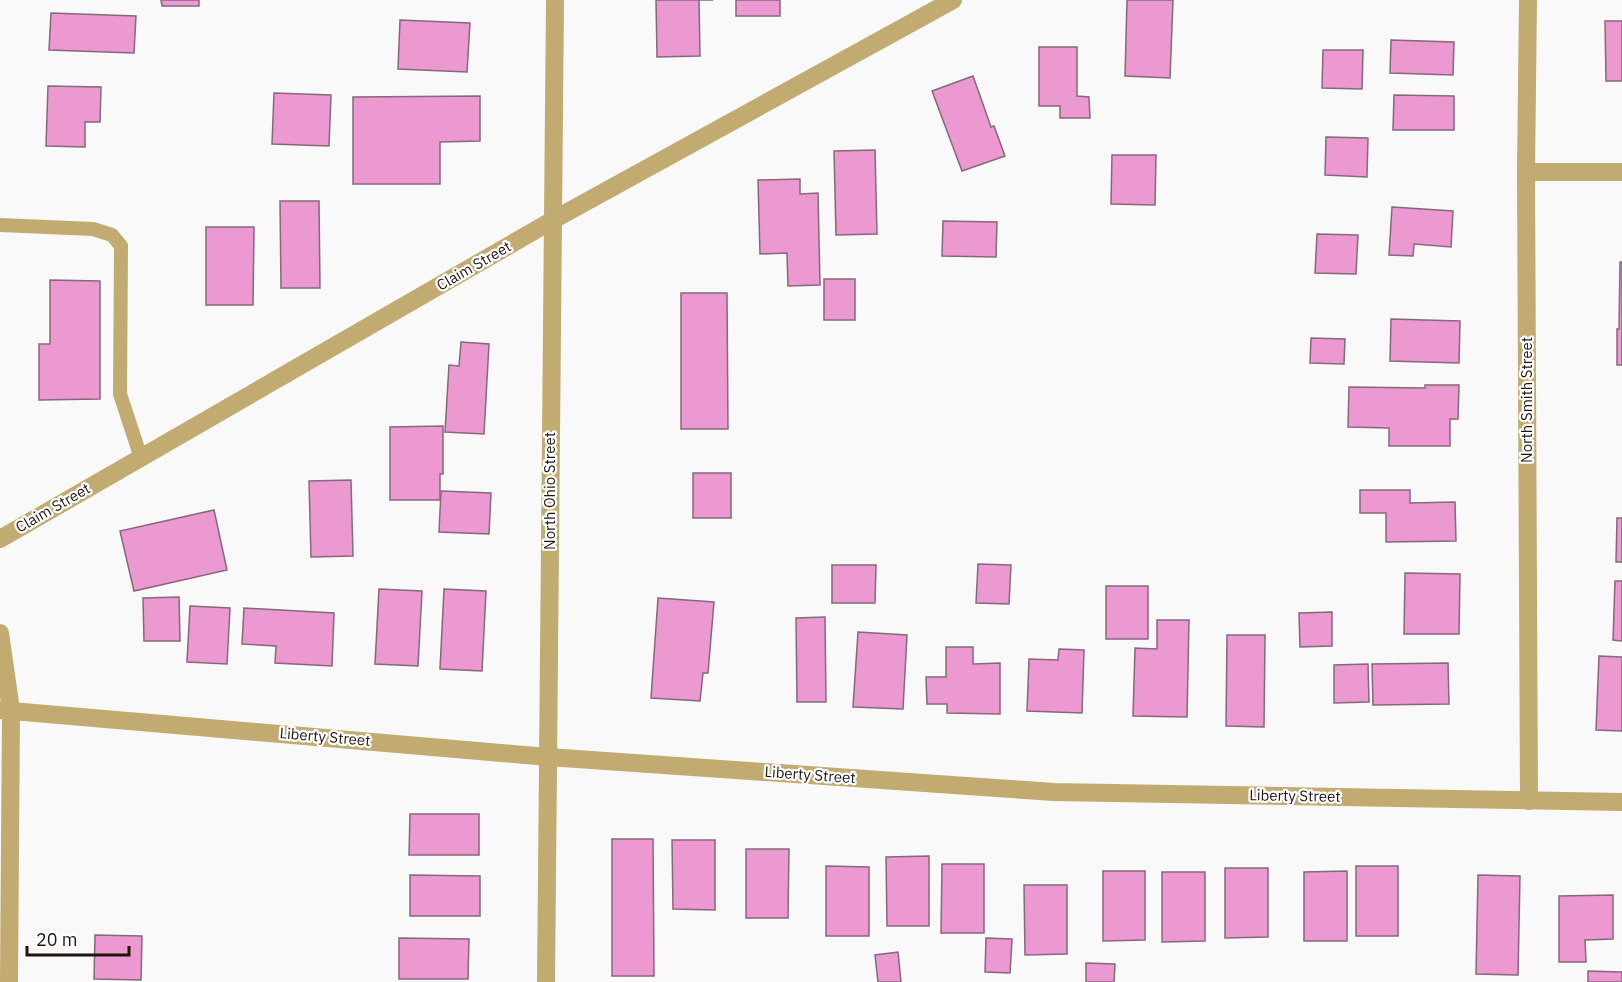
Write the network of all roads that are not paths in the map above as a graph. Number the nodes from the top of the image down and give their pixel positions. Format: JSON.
{"nodes":[{"id":1,"x":555,"y":0,"type":"edge"},
{"id":2,"x":953,"y":0,"type":"edge"},
{"id":3,"x":1528,"y":0,"type":"edge"},
{"id":4,"x":1527,"y":172,"type":"junction"},
{"id":5,"x":1622,"y":172,"type":"edge"},
{"id":6,"x":553,"y":220,"type":"junction"},
{"id":7,"x":0,"y":225,"type":"edge"},
{"id":8,"x":141,"y":458,"type":"junction"},
{"id":9,"x":0,"y":539,"type":"edge"},
{"id":10,"x":0,"y":633,"type":"edge"},
{"id":11,"x":5,"y":710,"type":"edge"},
{"id":12,"x":548,"y":757,"type":"junction"},
{"id":13,"x":1529,"y":801,"type":"junction"},
{"id":14,"x":1622,"y":802,"type":"edge"},
{"id":15,"x":9,"y":982,"type":"edge"},
{"id":16,"x":546,"y":982,"type":"edge"}],
"edges":[{"from":1,"to":6,"type":"street","name":"North Ohio Street"},
{"from":2,"to":6,"type":"street","name":"Claim Street"},
{"from":3,"to":4,"type":"street","name":"North Smith Street"},
{"from":4,"to":5,"type":"street"},
{"from":4,"to":13,"type":"street","name":"North Smith Street"},
{"from":6,"to":8,"type":"street","name":"Claim Street"},
{"from":6,"to":12,"type":"street","name":"North Ohio Street"},
{"from":7,"to":8,"type":"lane"},
{"from":8,"to":9,"type":"street","name":"Claim Street"},
{"from":10,"to":11,"type":"street"},
{"from":11,"to":12,"type":"street","name":"Liberty Street"},
{"from":11,"to":15,"type":"street"},
{"from":12,"to":13,"type":"street","name":"Liberty Street"},
{"from":12,"to":16,"type":"street","name":"North Ohio Street"},
{"from":13,"to":14,"type":"street","name":"Liberty Street"}]}
